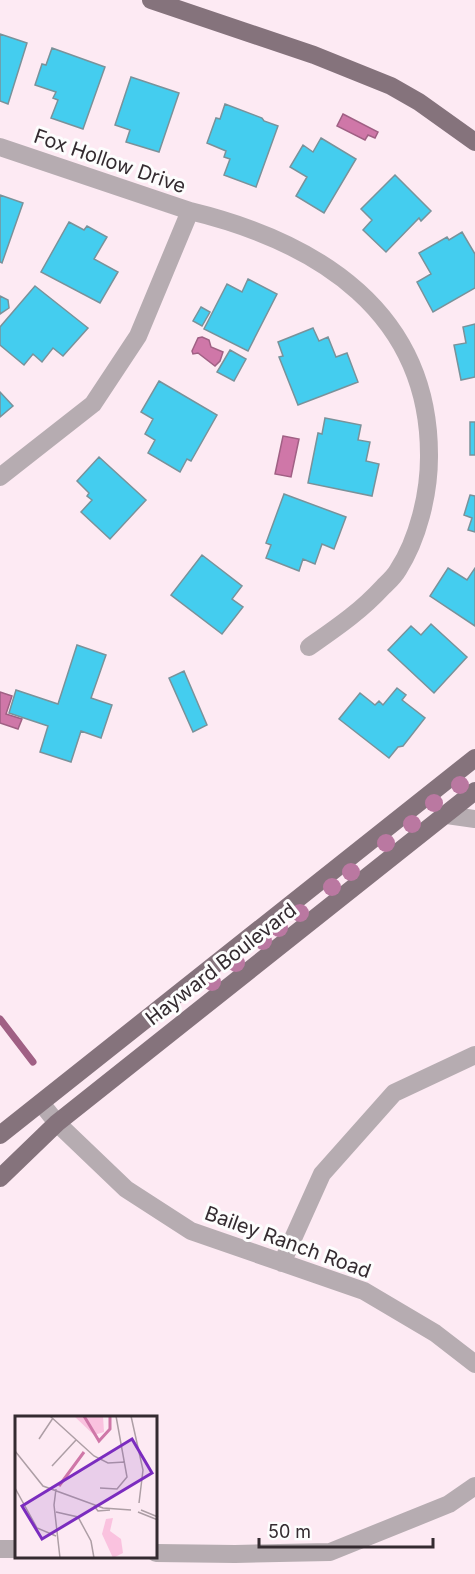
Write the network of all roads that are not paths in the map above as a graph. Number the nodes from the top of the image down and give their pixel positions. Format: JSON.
{"nodes":[{"id":1,"x":151,"y":0,"type":"edge"},
{"id":2,"x":475,"y":142,"type":"edge"},
{"id":3,"x":0,"y":147,"type":"edge"},
{"id":4,"x":198,"y":213,"type":"junction"},
{"id":5,"x":0,"y":477,"type":"edge"},
{"id":6,"x":309,"y":647,"type":"dead end"},
{"id":7,"x":475,"y":758,"type":"edge"},
{"id":8,"x":475,"y":791,"type":"edge"},
{"id":9,"x":447,"y":814,"type":"junction"},
{"id":10,"x":475,"y":819,"type":"edge"},
{"id":11,"x":475,"y":1055,"type":"edge"},
{"id":12,"x":41,"y":1103,"type":"junction"},
{"id":13,"x":57,"y":1123,"type":"junction"},
{"id":14,"x":0,"y":1135,"type":"edge"},
{"id":15,"x":0,"y":1178,"type":"edge"},
{"id":16,"x":282,"y":1263,"type":"junction"},
{"id":17,"x":475,"y":1364,"type":"edge"},
{"id":18,"x":475,"y":1486,"type":"edge"},
{"id":19,"x":0,"y":1549,"type":"edge"},
{"id":20,"x":15,"y":1550,"type":"edge"},
{"id":21,"x":158,"y":1552,"type":"edge"}],
"edges":[{"from":1,"to":2,"type":"main road"},
{"from":3,"to":4,"type":"street","name":"Fox Hollow Drive"},
{"from":4,"to":5,"type":"street"},
{"from":4,"to":6,"type":"street","name":"Fox Hollow Drive"},
{"from":7,"to":12,"type":"main road","name":"Hayward Boulevard"},
{"from":8,"to":9,"type":"main road","name":"Hayward Boulevard"},
{"from":9,"to":10,"type":"street"},
{"from":9,"to":13,"type":"main road","name":"Hayward Boulevard"},
{"from":11,"to":16,"type":"street"},
{"from":12,"to":13,"type":"street","name":"Bailey Ranch Road"},
{"from":12,"to":14,"type":"main road","name":"Hayward Boulevard"},
{"from":13,"to":15,"type":"main road","name":"Hayward Boulevard"},
{"from":13,"to":16,"type":"street","name":"Bailey Ranch Road"},
{"from":16,"to":17,"type":"street","name":"Bailey Ranch Road"},
{"from":18,"to":21,"type":"street"},
{"from":19,"to":20,"type":"street"}]}
